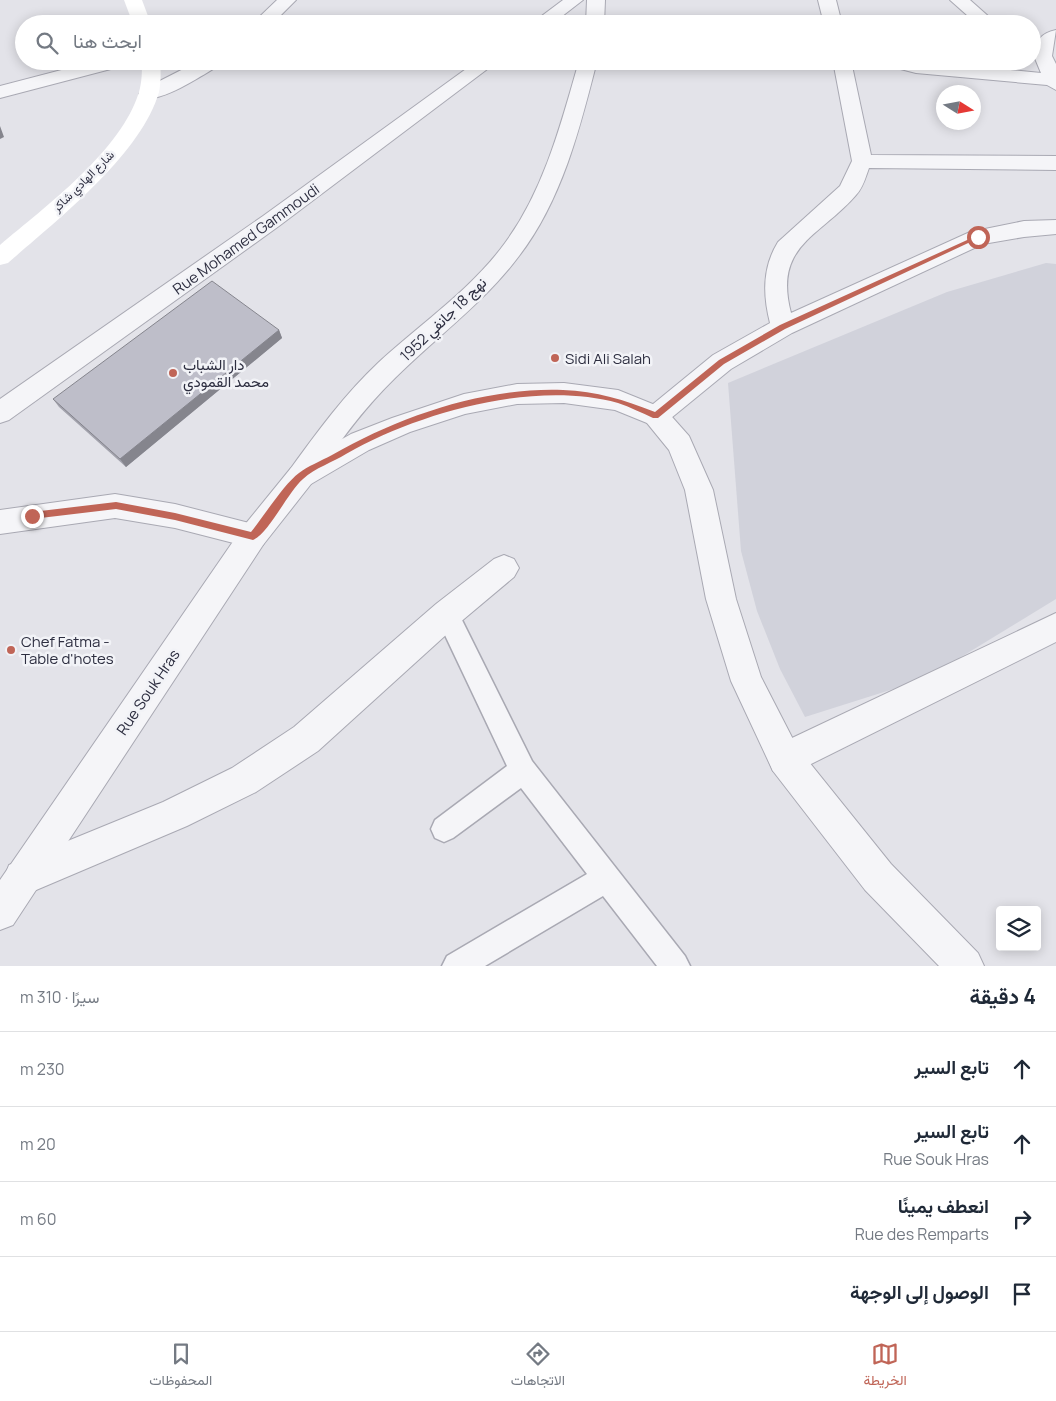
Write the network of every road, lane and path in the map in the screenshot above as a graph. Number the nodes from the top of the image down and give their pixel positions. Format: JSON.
{"nodes":[{"id":1,"x":133,"y":0,"type":"edge"},
{"id":2,"x":287,"y":0,"type":"edge"},
{"id":3,"x":574,"y":0,"type":"edge"},
{"id":4,"x":596,"y":0,"type":"edge"},
{"id":5,"x":827,"y":0,"type":"edge"},
{"id":6,"x":959,"y":0,"type":"edge"},
{"id":7,"x":139,"y":15,"type":"edge"},
{"id":8,"x":271,"y":15,"type":"edge"},
{"id":9,"x":553,"y":15,"type":"edge"},
{"id":10,"x":595,"y":15,"type":"edge"},
{"id":11,"x":831,"y":15,"type":"edge"},
{"id":12,"x":977,"y":15,"type":"edge"},
{"id":13,"x":1056,"y":34,"type":"edge"},
{"id":14,"x":1041,"y":66,"type":"edge"},
{"id":15,"x":84,"y":70,"type":"edge"},
{"id":16,"x":150,"y":70,"type":"edge"},
{"id":17,"x":197,"y":70,"type":"edge"},
{"id":18,"x":477,"y":70,"type":"edge"},
{"id":19,"x":586,"y":70,"type":"edge"},
{"id":20,"x":844,"y":70,"type":"edge"},
{"id":21,"x":962,"y":70,"type":"edge"},
{"id":22,"x":1053,"y":78,"type":"edge"},
{"id":23,"x":0,"y":92,"type":"edge"},
{"id":24,"x":148,"y":94,"type":"junction"},
{"id":25,"x":862,"y":161,"type":"junction"},
{"id":26,"x":1056,"y":163,"type":"edge"},
{"id":27,"x":1056,"y":227,"type":"edge"},
{"id":28,"x":0,"y":257,"type":"edge"},
{"id":29,"x":783,"y":327,"type":"junction"},
{"id":30,"x":0,"y":413,"type":"edge"},
{"id":31,"x":656,"y":416,"type":"junction"},
{"id":32,"x":301,"y":476,"type":"junction"},
{"id":33,"x":0,"y":522,"type":"edge"},
{"id":34,"x":253,"y":536,"type":"junction"},
{"id":35,"x":504,"y":568,"type":"dead end"},
{"id":36,"x":447,"y":614,"type":"junction"},
{"id":37,"x":1056,"y":627,"type":"edge"},
{"id":38,"x":785,"y":759,"type":"junction"},
{"id":39,"x":523,"y":770,"type":"junction"},
{"id":40,"x":444,"y":829,"type":"dead end"},
{"id":41,"x":22,"y":878,"type":"junction"},
{"id":42,"x":605,"y":879,"type":"junction"},
{"id":43,"x":0,"y":912,"type":"edge"},
{"id":44,"x":457,"y":966,"type":"edge"},
{"id":45,"x":675,"y":966,"type":"edge"},
{"id":46,"x":965,"y":966,"type":"edge"}],
"edges":[{"from":1,"to":7,"type":"main road"},
{"from":2,"to":8,"type":"street"},
{"from":3,"to":9,"type":"street"},
{"from":4,"to":10,"type":"street"},
{"from":5,"to":11,"type":"street"},
{"from":6,"to":12,"type":"street"},
{"from":13,"to":22,"type":"street"},
{"from":14,"to":22,"type":"street"},
{"from":15,"to":23,"type":"street"},
{"from":16,"to":24,"type":"main road","name":"شارع الهادي شاكر"},
{"from":17,"to":24,"type":"street"},
{"from":18,"to":30,"type":"street","name":"Rue Mohamed Gammoudi"},
{"from":19,"to":32,"type":"street","name":"نهج 18 جانفي 1952"},
{"from":20,"to":25,"type":"street"},
{"from":21,"to":22,"type":"street"},
{"from":24,"to":28,"type":"main road","name":"شارع الهادي شاكر"},
{"from":25,"to":26,"type":"street"},
{"from":25,"to":29,"type":"street"},
{"from":27,"to":29,"type":"street"},
{"from":29,"to":31,"type":"street"},
{"from":31,"to":32,"type":"street"},
{"from":31,"to":38,"type":"street"},
{"from":32,"to":34,"type":"street","name":"Rue Souk Hras"},
{"from":33,"to":34,"type":"street"},
{"from":34,"to":41,"type":"street","name":"Rue Souk Hras"},
{"from":35,"to":36,"type":"street"},
{"from":36,"to":39,"type":"street"},
{"from":36,"to":41,"type":"street"},
{"from":37,"to":38,"type":"street"},
{"from":38,"to":46,"type":"street"},
{"from":39,"to":40,"type":"street"},
{"from":39,"to":42,"type":"street"},
{"from":41,"to":43,"type":"street","name":"Rue Souk Hras"},
{"from":42,"to":44,"type":"street"},
{"from":42,"to":45,"type":"street"}]}
